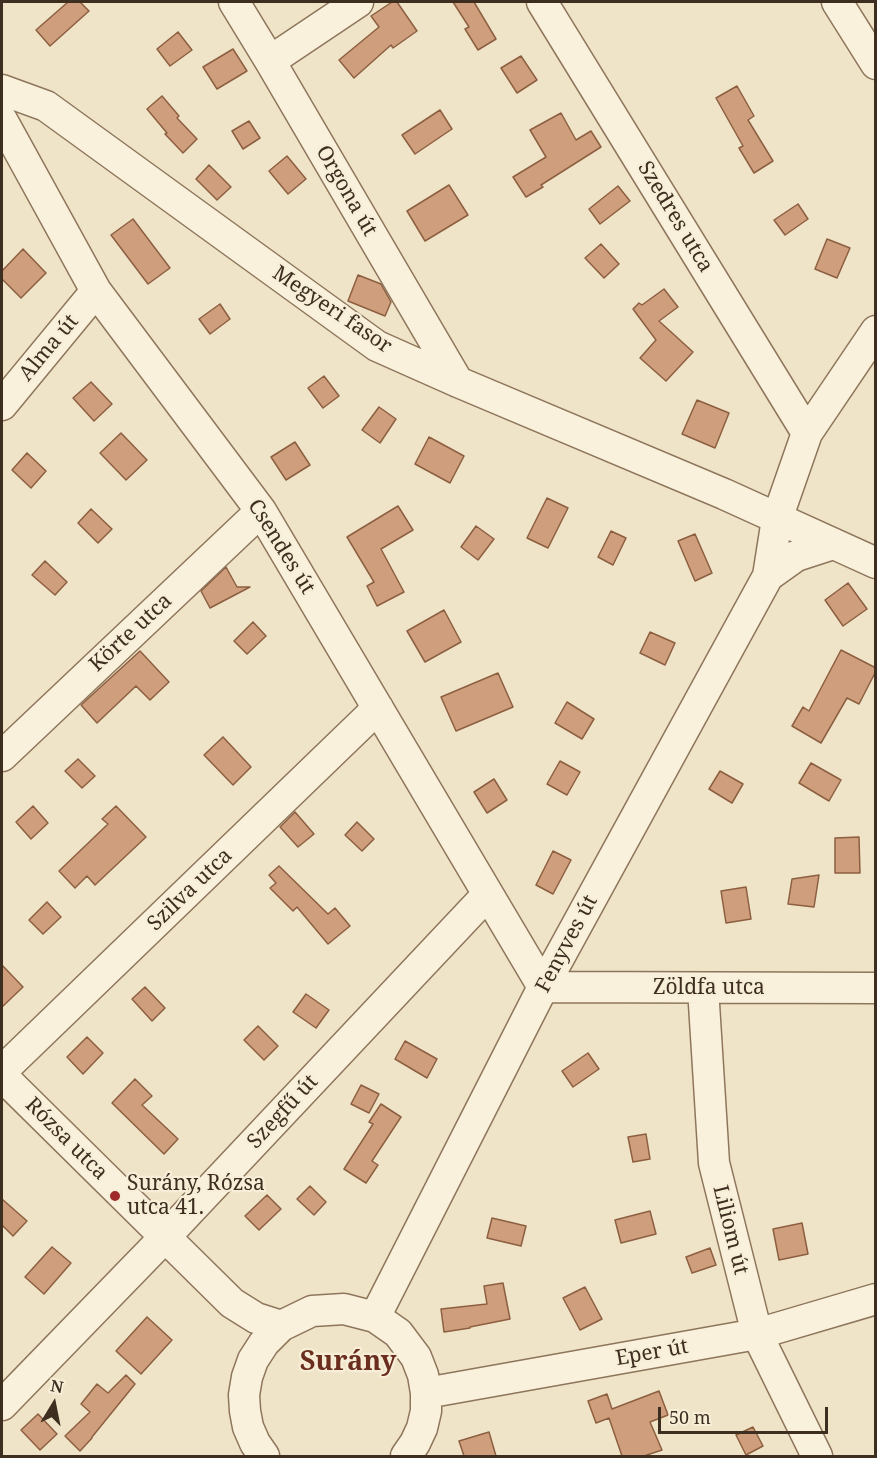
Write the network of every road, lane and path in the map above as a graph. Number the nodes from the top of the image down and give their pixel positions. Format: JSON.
{"nodes":[{"id":1,"x":234,"y":2,"type":"edge"},
{"id":2,"x":358,"y":2,"type":"edge"},
{"id":3,"x":542,"y":2,"type":"edge"},
{"id":4,"x":837,"y":2,"type":"edge"},
{"id":5,"x":270,"y":61,"type":"junction"},
{"id":6,"x":876,"y":64,"type":"edge"},
{"id":7,"x":2,"y":90,"type":"edge"},
{"id":8,"x":2,"y":120,"type":"edge"},
{"id":9,"x":96,"y":291,"type":"junction"},
{"id":10,"x":876,"y":331,"type":"edge"},
{"id":11,"x":458,"y":382,"type":"junction"},
{"id":12,"x":2,"y":405,"type":"edge"},
{"id":13,"x":807,"y":433,"type":"junction"},
{"id":14,"x":794,"y":471,"type":"junction"},
{"id":15,"x":724,"y":494,"type":"junction"},
{"id":16,"x":261,"y":510,"type":"junction"},
{"id":17,"x":777,"y":519,"type":"junction"},
{"id":18,"x":833,"y":544,"type":"junction"},
{"id":19,"x":876,"y":563,"type":"edge"},
{"id":20,"x":768,"y":576,"type":"junction"},
{"id":21,"x":378,"y":708,"type":"junction"},
{"id":22,"x":2,"y":756,"type":"edge"},
{"id":23,"x":488,"y":894,"type":"junction"},
{"id":24,"x":543,"y":987,"type":"junction"},
{"id":25,"x":703,"y":988,"type":"junction"},
{"id":26,"x":876,"y":988,"type":"edge"},
{"id":27,"x":2,"y":1071,"type":"edge"},
{"id":28,"x":2,"y":1076,"type":"edge"},
{"id":29,"x":165,"y":1237,"type":"junction"},
{"id":30,"x":876,"y":1299,"type":"edge"},
{"id":31,"x":232,"y":1303,"type":"junction"},
{"id":32,"x":375,"y":1317,"type":"junction"},
{"id":33,"x":281,"y":1326,"type":"junction"},
{"id":34,"x":757,"y":1334,"type":"junction"},
{"id":35,"x":253,"y":1360,"type":"junction"},
{"id":36,"x":426,"y":1394,"type":"junction"},
{"id":37,"x":2,"y":1405,"type":"edge"},
{"id":38,"x":264,"y":1456,"type":"edge"},
{"id":39,"x":406,"y":1456,"type":"edge"},
{"id":40,"x":817,"y":1456,"type":"edge"}],
"edges":[{"from":1,"to":5,"type":"street","name":"Orgona út"},
{"from":2,"to":5,"type":"street"},
{"from":3,"to":13,"type":"street","name":"Szedres utca"},
{"from":4,"to":6,"type":"street"},
{"from":5,"to":11,"type":"street","name":"Orgona út"},
{"from":7,"to":11,"type":"street","name":"Megyeri fasor"},
{"from":8,"to":9,"type":"street","name":"Csendes út"},
{"from":9,"to":12,"type":"street","name":"Alma út"},
{"from":9,"to":16,"type":"street","name":"Csendes út"},
{"from":10,"to":13,"type":"street"},
{"from":11,"to":15,"type":"street","name":"Megyeri fasor"},
{"from":13,"to":14,"type":"street"},
{"from":14,"to":15,"type":"street"},
{"from":14,"to":17,"type":"street"},
{"from":15,"to":17,"type":"street","name":"Megyeri fasor"},
{"from":16,"to":21,"type":"street","name":"Csendes út"},
{"from":16,"to":22,"type":"street","name":"Körte utca"},
{"from":17,"to":18,"type":"street","name":"Megyeri fasor"},
{"from":17,"to":20,"type":"street"},
{"from":18,"to":19,"type":"street"},
{"from":18,"to":20,"type":"street"},
{"from":20,"to":24,"type":"street","name":"Fenyves út"},
{"from":21,"to":23,"type":"street","name":"Csendes út"},
{"from":21,"to":27,"type":"street","name":"Szilva utca"},
{"from":23,"to":24,"type":"street","name":"Csendes út"},
{"from":23,"to":29,"type":"street","name":"Szegfű út"},
{"from":24,"to":25,"type":"street","name":"Zöldfa utca"},
{"from":24,"to":32,"type":"street","name":"Fenyves út"},
{"from":25,"to":26,"type":"street","name":"Zöldfa utca"},
{"from":25,"to":34,"type":"street","name":"Liliom út"},
{"from":28,"to":29,"type":"street","name":"Rózsa utca"},
{"from":29,"to":31,"type":"street","name":"Rózsa utca"},
{"from":29,"to":37,"type":"street","name":"Szegfű út"},
{"from":30,"to":34,"type":"street","name":"Eper út"},
{"from":31,"to":33,"type":"street"},
{"from":31,"to":35,"type":"street"},
{"from":32,"to":33,"type":"street"},
{"from":32,"to":36,"type":"street"},
{"from":33,"to":35,"type":"street"},
{"from":34,"to":36,"type":"street","name":"Eper út"},
{"from":34,"to":40,"type":"street","name":"Liliom út"},
{"from":35,"to":38,"type":"street"},
{"from":36,"to":39,"type":"street"}]}
